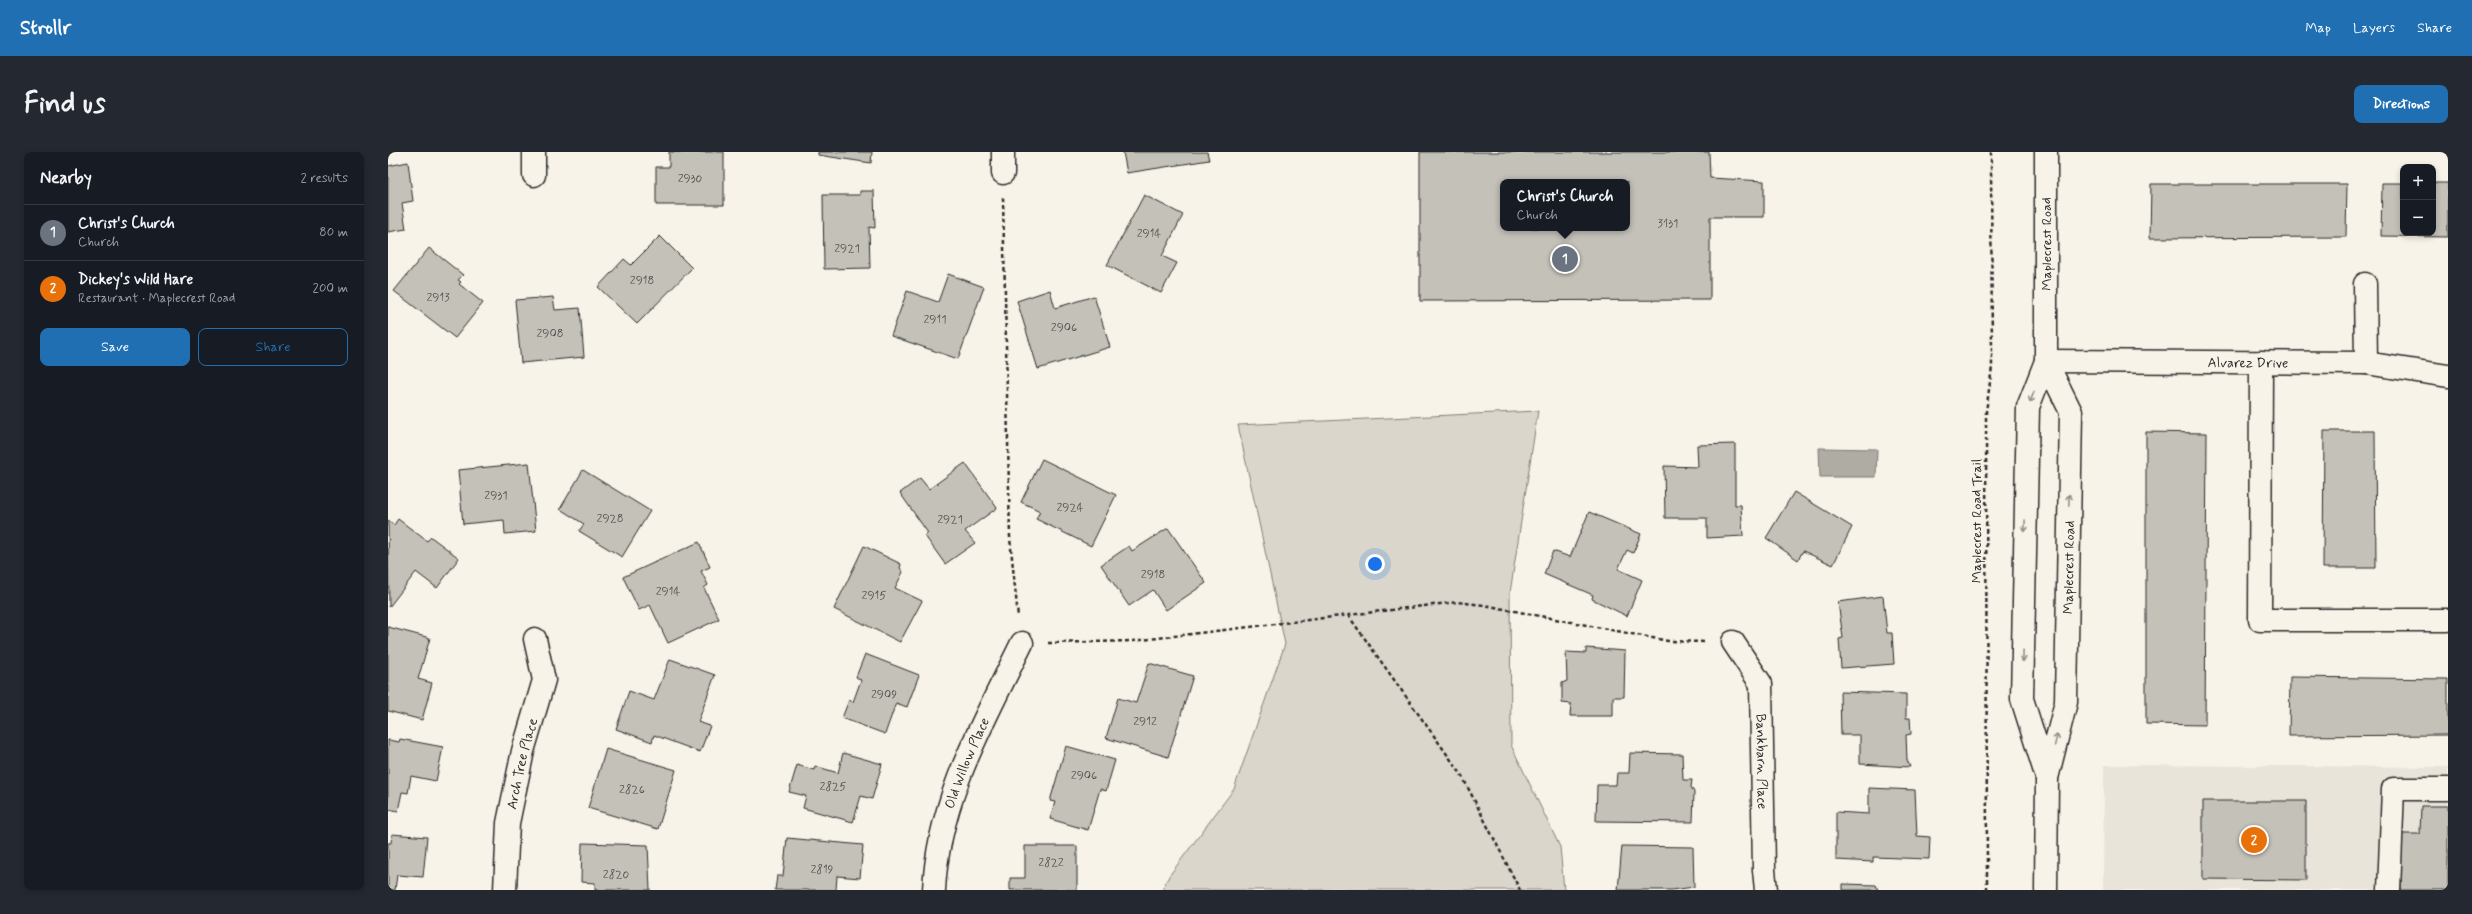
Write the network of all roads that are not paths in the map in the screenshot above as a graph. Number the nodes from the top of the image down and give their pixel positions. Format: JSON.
{"nodes":[{"id":1,"x":534,"y":152,"type":"edge"},
{"id":2,"x":2046,"y":152,"type":"edge"},
{"id":3,"x":534,"y":175,"type":"dead end"},
{"id":4,"x":2365,"y":284,"type":"dead end"},
{"id":5,"x":2046,"y":361,"type":"junction"},
{"id":6,"x":2262,"y":362,"type":"junction"},
{"id":7,"x":2366,"y":363,"type":"junction"},
{"id":8,"x":2448,"y":376,"type":"edge"},
{"id":9,"x":2448,"y":620,"type":"edge"},
{"id":10,"x":536,"y":639,"type":"dead end"},
{"id":11,"x":1733,"y":642,"type":"road end"},
{"id":12,"x":1022,"y":643,"type":"road end"},
{"id":13,"x":2047,"y":778,"type":"junction"},
{"id":14,"x":2448,"y":789,"type":"edge"},
{"id":15,"x":505,"y":890,"type":"edge"},
{"id":16,"x":934,"y":890,"type":"edge"},
{"id":17,"x":1766,"y":890,"type":"edge"},
{"id":18,"x":2046,"y":890,"type":"edge"},
{"id":19,"x":2389,"y":890,"type":"edge"}],
"edges":[{"from":1,"to":3,"type":"street"},
{"from":2,"to":5,"type":"street","name":"Maplecrest Road"},
{"from":4,"to":7,"type":"street"},
{"from":5,"to":6,"type":"street","name":"Alvarez Drive"},
{"from":5,"to":13,"type":"street","name":"Maplecrest Road","one_way":true},
{"from":13,"to":5,"type":"street","name":"Maplecrest Road","one_way":true},
{"from":6,"to":7,"type":"street","name":"Alvarez Drive"},
{"from":6,"to":9,"type":"street"},
{"from":7,"to":8,"type":"street","name":"Alvarez Drive"},
{"from":10,"to":15,"type":"street","name":"Arch Tree Place"},
{"from":11,"to":17,"type":"street","name":"Bankbarn Place"},
{"from":12,"to":16,"type":"street","name":"Old Willow Place"},
{"from":13,"to":18,"type":"street","name":"Maplecrest Road"},
{"from":14,"to":19,"type":"street"}]}
